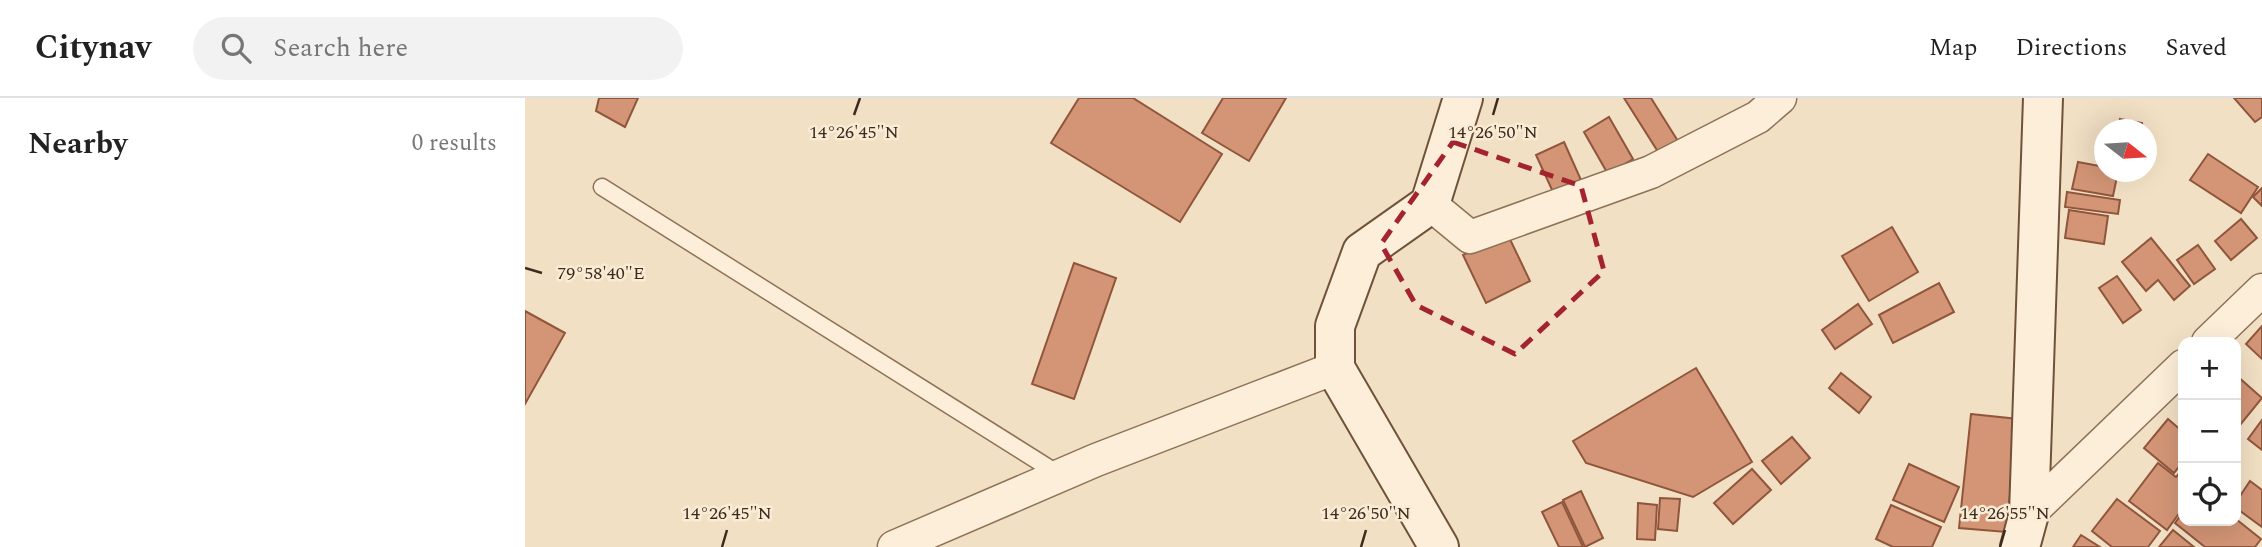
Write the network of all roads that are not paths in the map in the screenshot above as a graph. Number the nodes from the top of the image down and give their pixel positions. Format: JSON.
{"nodes":[{"id":1,"x":1463,"y":98,"type":"edge"},
{"id":2,"x":1780,"y":98,"type":"edge"},
{"id":3,"x":2043,"y":98,"type":"edge"},
{"id":4,"x":602,"y":187,"type":"dead end"},
{"id":5,"x":1430,"y":204,"type":"junction"},
{"id":6,"x":2262,"y":290,"type":"edge"},
{"id":7,"x":2213,"y":337,"type":"edge"},
{"id":8,"x":1335,"y":368,"type":"junction"},
{"id":9,"x":2178,"y":371,"type":"edge"},
{"id":10,"x":1060,"y":475,"type":"junction"},
{"id":11,"x":2025,"y":531,"type":"edge"},
{"id":12,"x":894,"y":547,"type":"edge"},
{"id":13,"x":1439,"y":547,"type":"edge"}],
"edges":[{"from":1,"to":5,"type":"street"},
{"from":2,"to":5,"type":"street"},
{"from":3,"to":11,"type":"street"},
{"from":4,"to":10,"type":"lane"},
{"from":5,"to":8,"type":"street"},
{"from":6,"to":7,"type":"street"},
{"from":8,"to":10,"type":"street"},
{"from":8,"to":13,"type":"street"},
{"from":9,"to":11,"type":"street"},
{"from":10,"to":12,"type":"street"}]}
